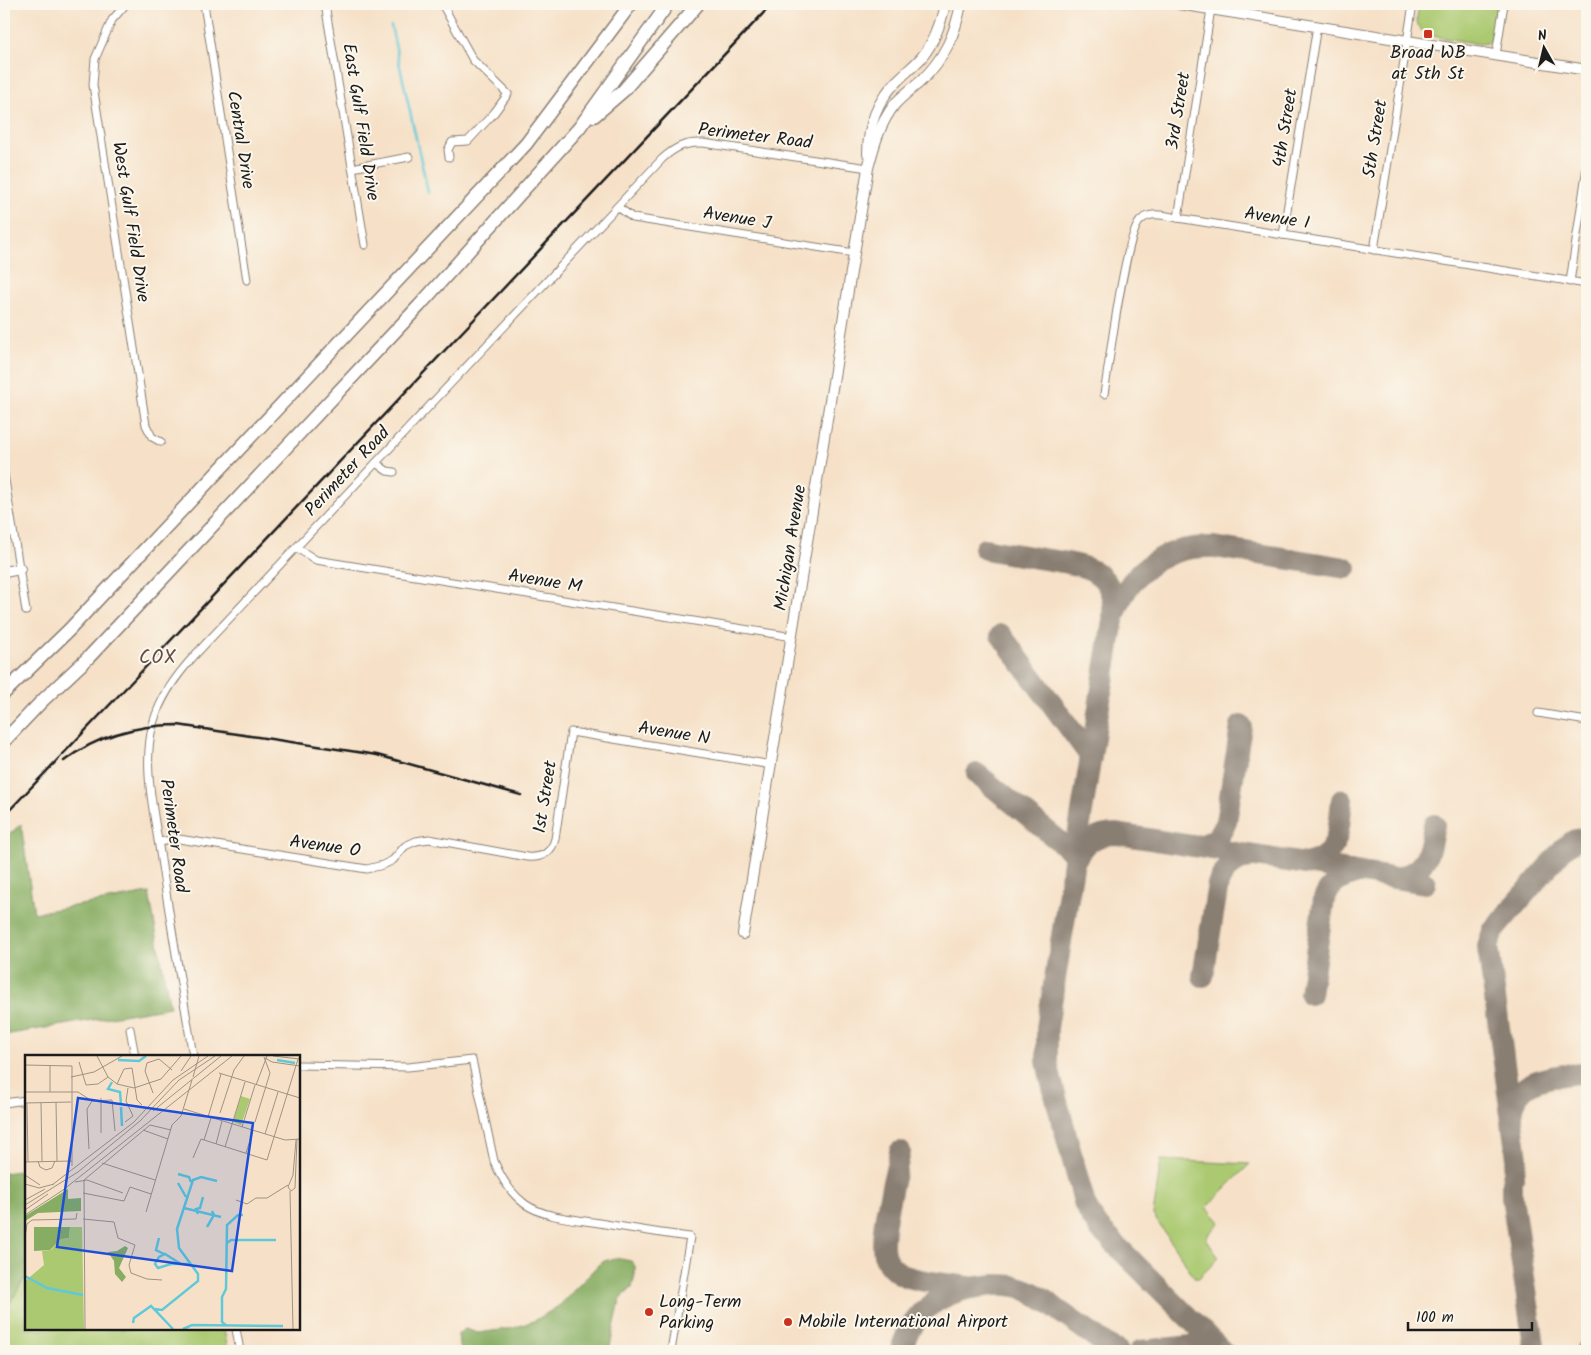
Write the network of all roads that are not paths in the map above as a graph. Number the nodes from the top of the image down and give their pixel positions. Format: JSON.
{"nodes":[{"id":1,"x":204,"y":4,"type":"edge"},
{"id":2,"x":325,"y":4,"type":"edge"},
{"id":3,"x":442,"y":4,"type":"edge"},
{"id":4,"x":631,"y":4,"type":"edge"},
{"id":5,"x":668,"y":4,"type":"edge"},
{"id":6,"x":698,"y":4,"type":"edge"},
{"id":7,"x":945,"y":4,"type":"edge"},
{"id":8,"x":961,"y":4,"type":"edge"},
{"id":9,"x":1179,"y":4,"type":"edge"},
{"id":10,"x":1414,"y":4,"type":"edge"},
{"id":11,"x":1504,"y":4,"type":"edge"},
{"id":12,"x":123,"y":5,"type":"edge"},
{"id":13,"x":1210,"y":9,"type":"junction"},
{"id":14,"x":1317,"y":26,"type":"junction"},
{"id":15,"x":1408,"y":41,"type":"junction"},
{"id":16,"x":1496,"y":55,"type":"junction"},
{"id":17,"x":1587,"y":70,"type":"edge"},
{"id":18,"x":579,"y":128,"type":"junction"},
{"id":19,"x":409,"y":157,"type":"dead end"},
{"id":20,"x":449,"y":158,"type":"dead end"},
{"id":21,"x":1587,"y":167,"type":"edge"},
{"id":22,"x":352,"y":168,"type":"junction"},
{"id":23,"x":868,"y":168,"type":"junction"},
{"id":24,"x":618,"y":207,"type":"junction"},
{"id":25,"x":1178,"y":218,"type":"junction"},
{"id":26,"x":1283,"y":235,"type":"junction"},
{"id":27,"x":365,"y":245,"type":"dead end"},
{"id":28,"x":1374,"y":250,"type":"junction"},
{"id":29,"x":854,"y":253,"type":"junction"},
{"id":30,"x":247,"y":280,"type":"dead end"},
{"id":31,"x":1570,"y":282,"type":"junction"},
{"id":32,"x":1587,"y":284,"type":"edge"},
{"id":33,"x":1104,"y":394,"type":"dead end"},
{"id":34,"x":161,"y":442,"type":"dead end"},
{"id":35,"x":376,"y":463,"type":"junction"},
{"id":36,"x":394,"y":472,"type":"dead end"},
{"id":37,"x":4,"y":474,"type":"edge"},
{"id":38,"x":296,"y":548,"type":"junction"},
{"id":39,"x":20,"y":569,"type":"junction"},
{"id":40,"x":4,"y":572,"type":"edge"},
{"id":41,"x":26,"y":611,"type":"dead end"},
{"id":42,"x":793,"y":637,"type":"junction"},
{"id":43,"x":4,"y":693,"type":"edge"},
{"id":44,"x":1538,"y":713,"type":"dead end"},
{"id":45,"x":1587,"y":721,"type":"edge"},
{"id":46,"x":16,"y":726,"type":"junction"},
{"id":47,"x":571,"y":732,"type":"joint"},
{"id":48,"x":4,"y":736,"type":"edge"},
{"id":49,"x":4,"y":740,"type":"edge"},
{"id":50,"x":772,"y":765,"type":"junction"},
{"id":51,"x":158,"y":842,"type":"junction"},
{"id":52,"x":537,"y":858,"type":"joint"},
{"id":53,"x":743,"y":934,"type":"dead end"},
{"id":54,"x":130,"y":1029,"type":"dead end"},
{"id":55,"x":135,"y":1055,"type":"edge"},
{"id":56,"x":193,"y":1055,"type":"edge"},
{"id":57,"x":300,"y":1065,"type":"edge"},
{"id":58,"x":25,"y":1100,"type":"edge"},
{"id":59,"x":4,"y":1104,"type":"edge"},
{"id":60,"x":236,"y":1330,"type":"edge"},
{"id":61,"x":240,"y":1351,"type":"edge"},
{"id":62,"x":671,"y":1351,"type":"edge"}],
"edges":[{"from":1,"to":30,"type":"street","name":"Central Drive"},
{"from":2,"to":22,"type":"street","name":"East Gulf Field Drive"},
{"from":3,"to":20,"type":"street"},
{"from":4,"to":43,"type":"highway"},
{"from":5,"to":18,"type":"highway"},
{"from":6,"to":18,"type":"highway"},
{"from":7,"to":23,"type":"street","name":"Michigan Avenue"},
{"from":8,"to":23,"type":"street","name":"Michigan Avenue"},
{"from":9,"to":13,"type":"street"},
{"from":10,"to":15,"type":"street","name":"5th Street"},
{"from":11,"to":16,"type":"street"},
{"from":12,"to":34,"type":"street","name":"West Gulf Field Drive"},
{"from":13,"to":14,"type":"street"},
{"from":13,"to":25,"type":"street","name":"3rd Street"},
{"from":14,"to":15,"type":"street"},
{"from":14,"to":26,"type":"street","name":"4th Street"},
{"from":15,"to":16,"type":"street"},
{"from":15,"to":28,"type":"street","name":"5th Street"},
{"from":16,"to":17,"type":"street"},
{"from":18,"to":46,"type":"highway"},
{"from":19,"to":22,"type":"street"},
{"from":21,"to":31,"type":"street"},
{"from":22,"to":27,"type":"street","name":"East Gulf Field Drive"},
{"from":23,"to":24,"type":"street","name":"Perimeter Road"},
{"from":23,"to":29,"type":"street","name":"Michigan Avenue"},
{"from":24,"to":29,"type":"street","name":"Avenue J"},
{"from":24,"to":35,"type":"street","name":"Perimeter Road"},
{"from":25,"to":26,"type":"street","name":"Avenue I"},
{"from":25,"to":33,"type":"street","name":"Avenue I"},
{"from":26,"to":28,"type":"street","name":"Avenue I"},
{"from":28,"to":31,"type":"street","name":"Avenue I"},
{"from":29,"to":42,"type":"street","name":"Michigan Avenue"},
{"from":31,"to":32,"type":"street","name":"Avenue I"},
{"from":35,"to":36,"type":"street"},
{"from":35,"to":38,"type":"street","name":"Perimeter Road"},
{"from":37,"to":39,"type":"street"},
{"from":38,"to":42,"type":"street","name":"Avenue M"},
{"from":38,"to":51,"type":"street","name":"Perimeter Road"},
{"from":39,"to":40,"type":"street"},
{"from":39,"to":41,"type":"street"},
{"from":42,"to":50,"type":"street","name":"Michigan Avenue"},
{"from":44,"to":45,"type":"street"},
{"from":46,"to":48,"type":"highway"},
{"from":46,"to":49,"type":"highway"},
{"from":47,"to":50,"type":"street","name":"Avenue N"},
{"from":47,"to":52,"type":"street","name":"1st Street"},
{"from":50,"to":53,"type":"street","name":"Michigan Avenue"},
{"from":51,"to":52,"type":"street","name":"Avenue O"},
{"from":51,"to":56,"type":"street","name":"Perimeter Road"},
{"from":54,"to":55,"type":"street"},
{"from":57,"to":62,"type":"street"},
{"from":58,"to":59,"type":"street"},
{"from":60,"to":61,"type":"street"}]}
